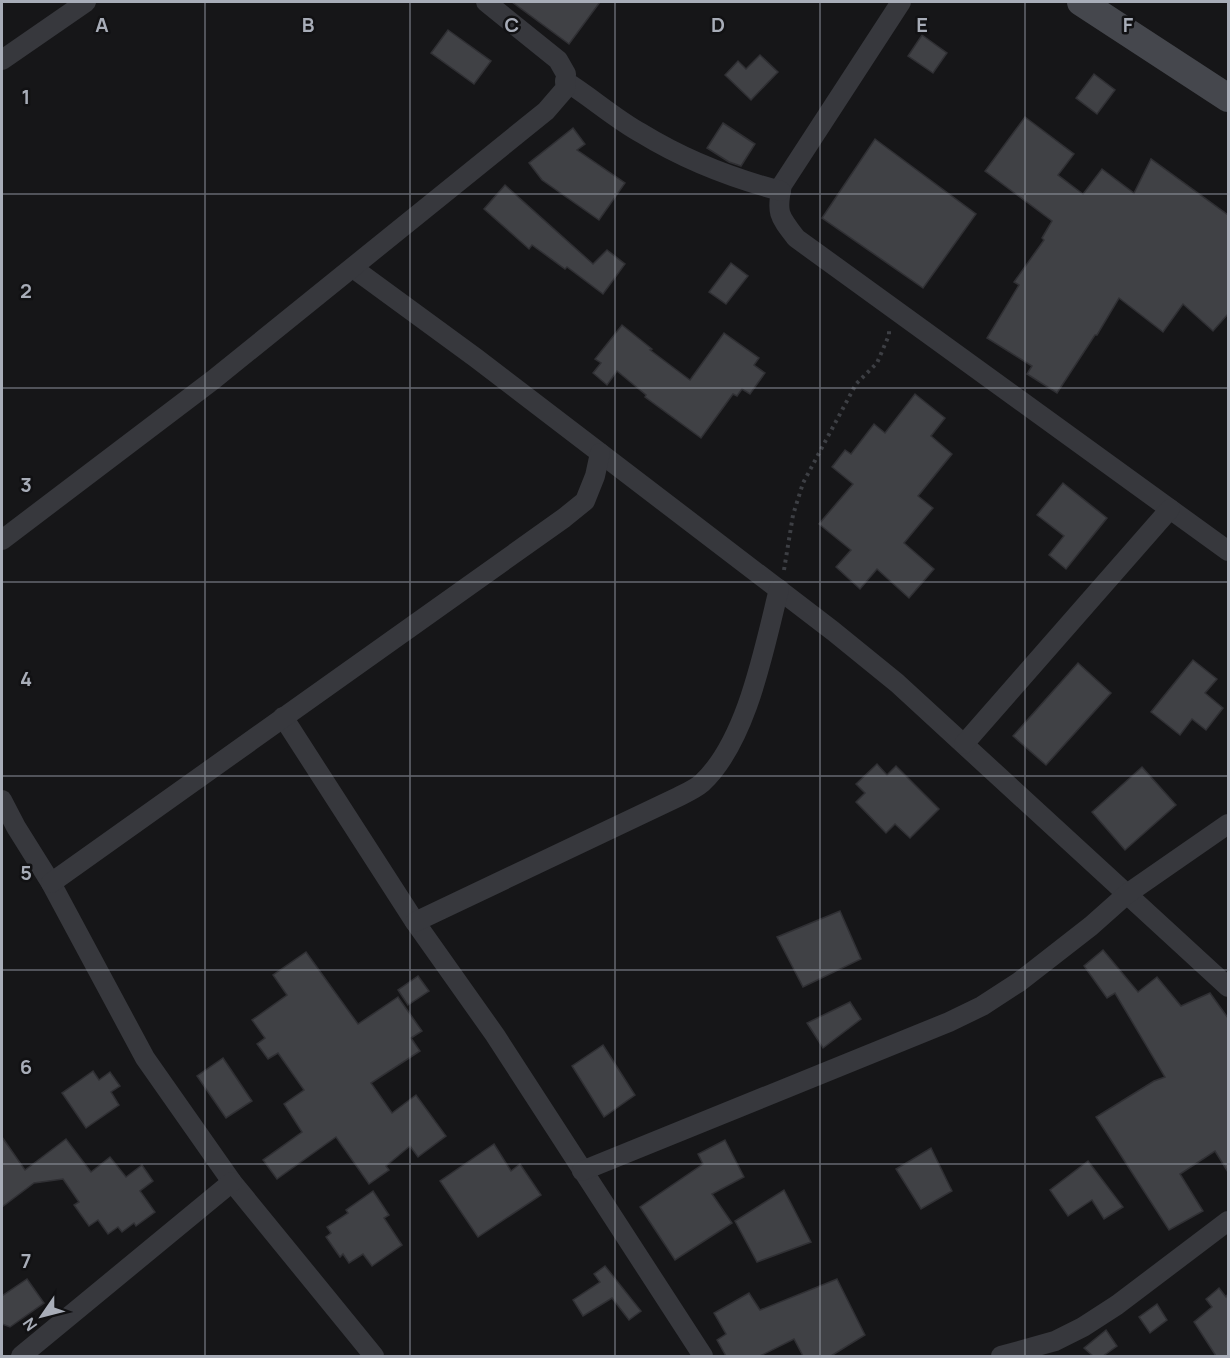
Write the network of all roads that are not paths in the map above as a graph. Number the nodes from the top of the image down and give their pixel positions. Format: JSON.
{"nodes":[{"id":1,"x":86,"y":2,"type":"edge"},
{"id":2,"x":486,"y":2,"type":"edge"},
{"id":3,"x":901,"y":2,"type":"edge"},
{"id":4,"x":1082,"y":2,"type":"edge"},
{"id":5,"x":2,"y":60,"type":"edge"},
{"id":6,"x":565,"y":81,"type":"junction"},
{"id":7,"x":1228,"y":98,"type":"edge"},
{"id":8,"x":781,"y":191,"type":"junction"},
{"id":9,"x":353,"y":268,"type":"junction"},
{"id":10,"x":600,"y":453,"type":"junction"},
{"id":11,"x":1170,"y":509,"type":"junction"},
{"id":12,"x":2,"y":540,"type":"edge"},
{"id":13,"x":1228,"y":551,"type":"edge"},
{"id":14,"x":779,"y":589,"type":"junction"},
{"id":15,"x":283,"y":717,"type":"junction"},
{"id":16,"x":964,"y":744,"type":"junction"},
{"id":17,"x":2,"y":800,"type":"edge"},
{"id":18,"x":1228,"y":824,"type":"edge"},
{"id":19,"x":51,"y":883,"type":"junction"},
{"id":20,"x":1127,"y":894,"type":"junction"},
{"id":21,"x":415,"y":922,"type":"junction"},
{"id":22,"x":1228,"y":987,"type":"edge"},
{"id":23,"x":582,"y":1171,"type":"junction"},
{"id":24,"x":232,"y":1182,"type":"junction"},
{"id":25,"x":1228,"y":1221,"type":"edge"},
{"id":26,"x":21,"y":1356,"type":"edge"},
{"id":27,"x":374,"y":1356,"type":"edge"},
{"id":28,"x":703,"y":1356,"type":"edge"},
{"id":29,"x":1001,"y":1356,"type":"edge"}],
"edges":[{"from":1,"to":5,"type":"street"},
{"from":2,"to":6,"type":"street"},
{"from":3,"to":8,"type":"street"},
{"from":4,"to":7,"type":"main road"},
{"from":6,"to":8,"type":"street"},
{"from":6,"to":9,"type":"street"},
{"from":8,"to":11,"type":"street"},
{"from":9,"to":10,"type":"street"},
{"from":9,"to":12,"type":"street"},
{"from":10,"to":14,"type":"street"},
{"from":10,"to":15,"type":"street"},
{"from":11,"to":13,"type":"street"},
{"from":11,"to":16,"type":"street"},
{"from":14,"to":16,"type":"street"},
{"from":14,"to":21,"type":"street"},
{"from":15,"to":19,"type":"street"},
{"from":15,"to":21,"type":"street"},
{"from":16,"to":20,"type":"street"},
{"from":17,"to":19,"type":"street"},
{"from":18,"to":20,"type":"street"},
{"from":19,"to":24,"type":"street"},
{"from":20,"to":22,"type":"street"},
{"from":20,"to":23,"type":"street"},
{"from":21,"to":23,"type":"street"},
{"from":23,"to":28,"type":"street"},
{"from":24,"to":26,"type":"street"},
{"from":24,"to":27,"type":"street"},
{"from":25,"to":29,"type":"street"}]}
